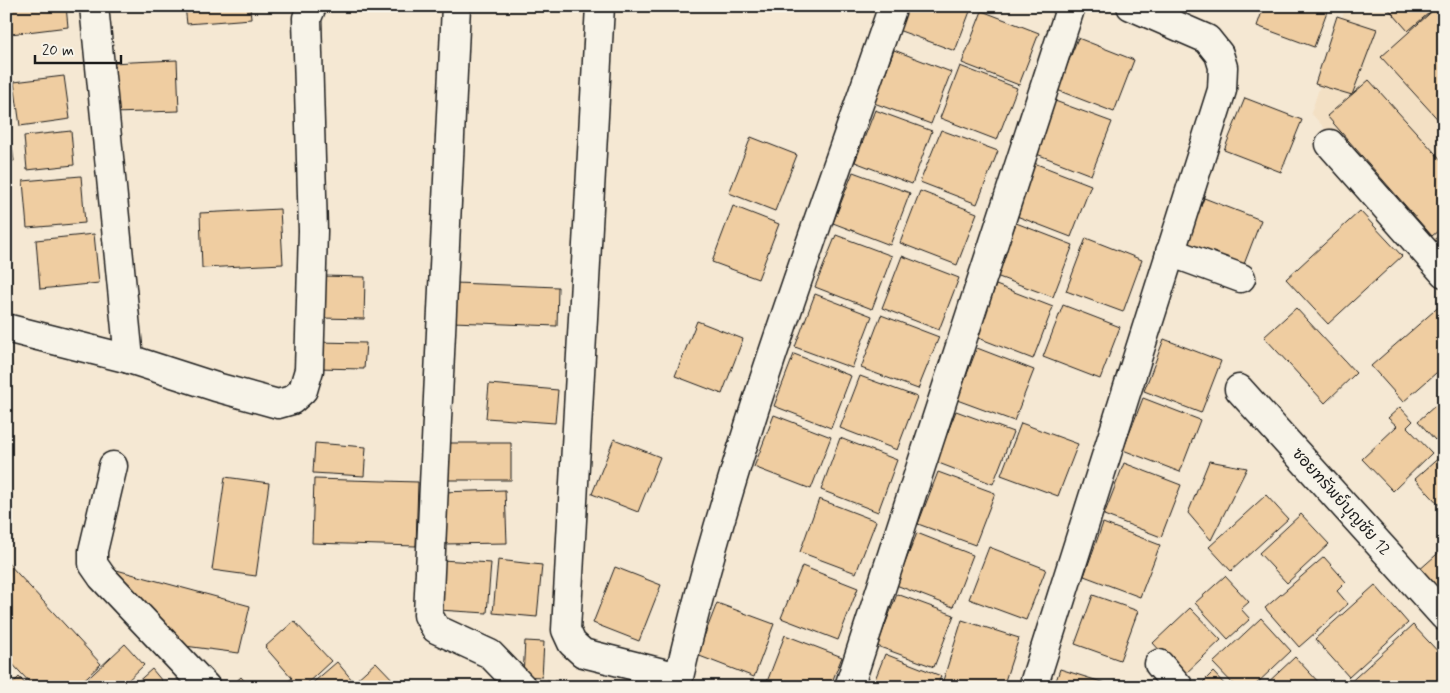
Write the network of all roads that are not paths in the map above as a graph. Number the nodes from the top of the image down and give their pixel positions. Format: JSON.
{"nodes":[{"id":1,"x":94,"y":6,"type":"edge"},
{"id":2,"x":312,"y":6,"type":"edge"},
{"id":3,"x":456,"y":6,"type":"edge"},
{"id":4,"x":600,"y":6,"type":"edge"},
{"id":5,"x":893,"y":6,"type":"edge"},
{"id":6,"x":1071,"y":6,"type":"edge"},
{"id":7,"x":1132,"y":6,"type":"edge"},
{"id":8,"x":1330,"y":144,"type":"dead end"},
{"id":9,"x":1170,"y":252,"type":"junction"},
{"id":10,"x":1444,"y":273,"type":"edge"},
{"id":11,"x":1241,"y":278,"type":"dead end"},
{"id":12,"x":6,"y":328,"type":"edge"},
{"id":13,"x":128,"y":359,"type":"junction"},
{"id":14,"x":1239,"y":388,"type":"dead end"},
{"id":15,"x":114,"y":466,"type":"dead end"},
{"id":16,"x":1444,"y":616,"type":"edge"},
{"id":17,"x":1159,"y":664,"type":"dead end"},
{"id":18,"x":200,"y":685,"type":"edge"},
{"id":19,"x":522,"y":687,"type":"edge"},
{"id":20,"x":849,"y":687,"type":"edge"},
{"id":21,"x":1033,"y":687,"type":"edge"},
{"id":22,"x":1179,"y":687,"type":"edge"}],
"edges":[{"from":1,"to":13,"type":"street"},
{"from":2,"to":13,"type":"street"},
{"from":3,"to":19,"type":"street"},
{"from":4,"to":5,"type":"street"},
{"from":6,"to":20,"type":"street"},
{"from":7,"to":9,"type":"street"},
{"from":8,"to":10,"type":"street"},
{"from":9,"to":11,"type":"street"},
{"from":9,"to":21,"type":"street"},
{"from":12,"to":13,"type":"street"},
{"from":14,"to":16,"type":"street","name":"ซอยทรัพย์บุญชัย 12"},
{"from":15,"to":18,"type":"street"},
{"from":17,"to":22,"type":"street"}]}
